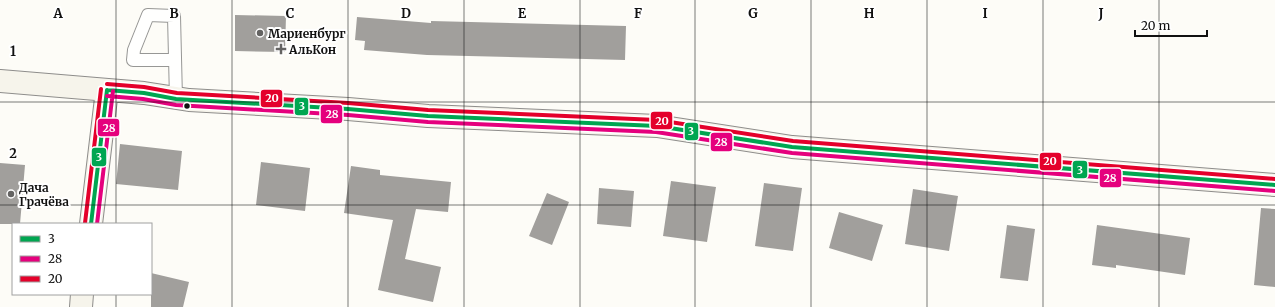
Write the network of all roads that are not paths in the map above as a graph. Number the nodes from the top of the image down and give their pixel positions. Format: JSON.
{"nodes":[{"id":1,"x":175,"y":60,"type":"junction"},
{"id":2,"x":0,"y":81,"type":"edge"},
{"id":3,"x":107,"y":90,"type":"junction"},
{"id":4,"x":176,"y":99,"type":"junction"},
{"id":5,"x":1275,"y":185,"type":"edge"},
{"id":6,"x":91,"y":223,"type":"edge"},
{"id":7,"x":82,"y":295,"type":"edge"},
{"id":8,"x":81,"y":307,"type":"edge"}],
"edges":[{"from":1,"to":1,"type":"lane"},
{"from":1,"to":4,"type":"lane"},
{"from":2,"to":3,"type":"street"},
{"from":3,"to":4,"type":"street"},
{"from":3,"to":6,"type":"street"},
{"from":4,"to":5,"type":"street"},
{"from":7,"to":8,"type":"street"}]}
